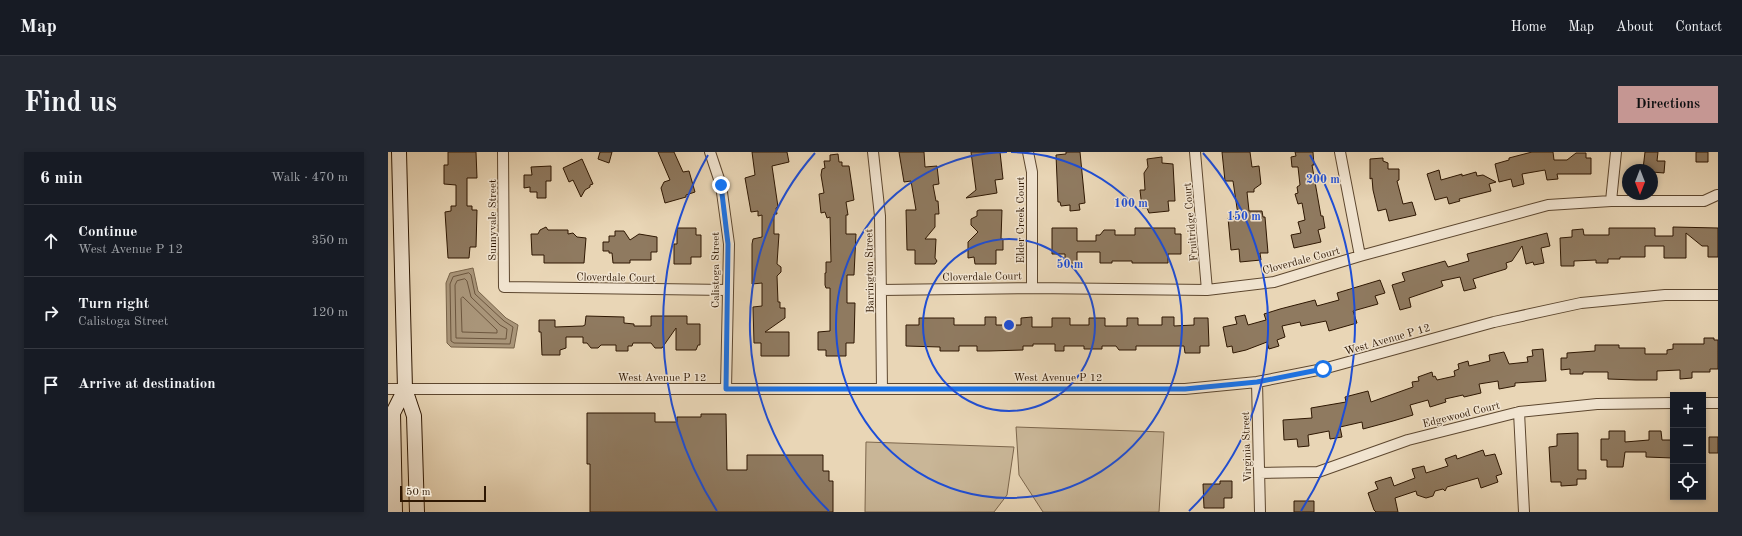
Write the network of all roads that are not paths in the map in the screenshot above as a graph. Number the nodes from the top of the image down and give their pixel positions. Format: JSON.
{"nodes":[{"id":1,"x":399,"y":152,"type":"edge"},
{"id":2,"x":503,"y":152,"type":"edge"},
{"id":3,"x":710,"y":152,"type":"edge"},
{"id":4,"x":873,"y":152,"type":"edge"},
{"id":5,"x":1028,"y":152,"type":"edge"},
{"id":6,"x":1195,"y":152,"type":"edge"},
{"id":7,"x":1340,"y":152,"type":"edge"},
{"id":8,"x":1616,"y":152,"type":"edge"},
{"id":9,"x":1717,"y":195,"type":"edge"},
{"id":10,"x":1611,"y":201,"type":"junction"},
{"id":11,"x":1360,"y":256,"type":"junction"},
{"id":12,"x":504,"y":287,"type":"joint"},
{"id":13,"x":1032,"y":288,"type":"junction"},
{"id":14,"x":727,"y":290,"type":"junction"},
{"id":15,"x":881,"y":290,"type":"junction"},
{"id":16,"x":1207,"y":290,"type":"junction"},
{"id":17,"x":1718,"y":295,"type":"edge"},
{"id":18,"x":1257,"y":382,"type":"junction"},
{"id":19,"x":388,"y":389,"type":"edge"},
{"id":20,"x":404,"y":389,"type":"junction"},
{"id":21,"x":726,"y":389,"type":"junction"},
{"id":22,"x":882,"y":389,"type":"junction"},
{"id":23,"x":1670,"y":403,"type":"edge"},
{"id":24,"x":1706,"y":403,"type":"edge"},
{"id":25,"x":1718,"y":404,"type":"edge"},
{"id":26,"x":1519,"y":412,"type":"junction"},
{"id":27,"x":1259,"y":473,"type":"junction"},
{"id":28,"x":395,"y":512,"type":"edge"},
{"id":29,"x":417,"y":512,"type":"edge"},
{"id":30,"x":1260,"y":512,"type":"edge"},
{"id":31,"x":1524,"y":512,"type":"edge"}],
"edges":[{"from":1,"to":20,"type":"main road"},
{"from":2,"to":12,"type":"street","name":"Sunnyvale Street"},
{"from":3,"to":14,"type":"street","name":"Calistoga Street"},
{"from":4,"to":15,"type":"street","name":"Barrington Street"},
{"from":5,"to":13,"type":"street","name":"Elder Creek Court"},
{"from":6,"to":16,"type":"street","name":"Fruitridge Court"},
{"from":7,"to":11,"type":"street"},
{"from":8,"to":10,"type":"street"},
{"from":9,"to":10,"type":"street","name":"Cloverdale Court"},
{"from":10,"to":11,"type":"street","name":"Cloverdale Court"},
{"from":11,"to":16,"type":"street","name":"Cloverdale Court"},
{"from":12,"to":14,"type":"street","name":"Cloverdale Court"},
{"from":13,"to":15,"type":"street","name":"Cloverdale Court"},
{"from":13,"to":16,"type":"street","name":"Cloverdale Court"},
{"from":14,"to":21,"type":"street","name":"Calistoga Street"},
{"from":15,"to":22,"type":"street","name":"Barrington Street"},
{"from":17,"to":18,"type":"street","name":"West Avenue P 12"},
{"from":18,"to":22,"type":"street","name":"West Avenue P 12"},
{"from":18,"to":27,"type":"street","name":"Virginia Street"},
{"from":19,"to":20,"type":"street","name":"West Avenue P 12"},
{"from":20,"to":21,"type":"street","name":"West Avenue P 12"},
{"from":20,"to":28,"type":"main road"},
{"from":20,"to":29,"type":"main road"},
{"from":21,"to":22,"type":"street","name":"West Avenue P 12"},
{"from":23,"to":26,"type":"street","name":"Edgewood Court"},
{"from":24,"to":25,"type":"street"},
{"from":26,"to":27,"type":"street","name":"Edgewood Court"},
{"from":26,"to":31,"type":"street"},
{"from":27,"to":30,"type":"street","name":"Virginia Street"}]}
